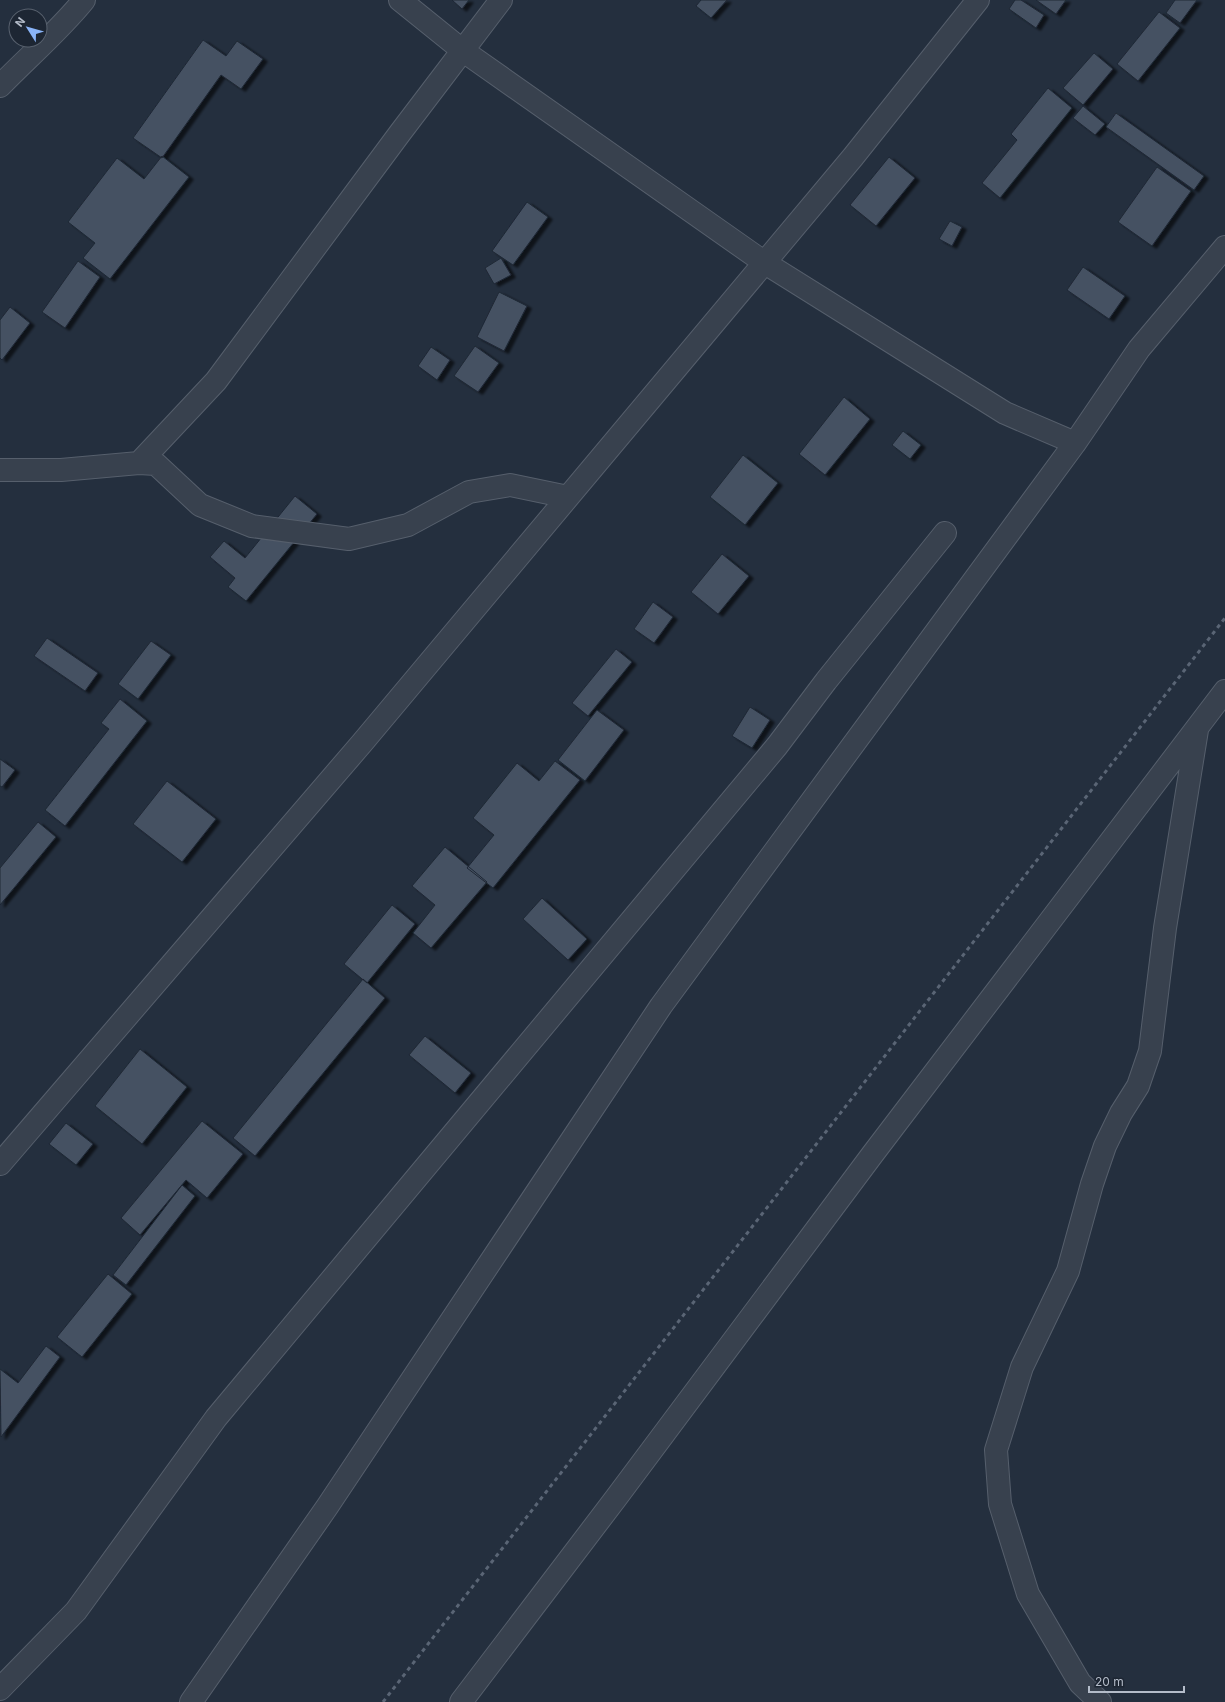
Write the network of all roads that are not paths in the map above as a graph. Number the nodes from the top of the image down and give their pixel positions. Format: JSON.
{"nodes":[{"id":1,"x":84,"y":0,"type":"edge"},
{"id":2,"x":400,"y":0,"type":"edge"},
{"id":3,"x":501,"y":0,"type":"edge"},
{"id":4,"x":978,"y":0,"type":"edge"},
{"id":5,"x":462,"y":50,"type":"junction"},
{"id":6,"x":0,"y":86,"type":"edge"},
{"id":7,"x":1225,"y":247,"type":"edge"},
{"id":8,"x":765,"y":263,"type":"junction"},
{"id":9,"x":1075,"y":443,"type":"junction"},
{"id":10,"x":139,"y":463,"type":"junction"},
{"id":11,"x":0,"y":470,"type":"edge"},
{"id":12,"x":568,"y":497,"type":"junction"},
{"id":13,"x":945,"y":533,"type":"dead end"},
{"id":14,"x":1225,"y":691,"type":"edge"},
{"id":15,"x":1198,"y":728,"type":"junction"},
{"id":16,"x":0,"y":1164,"type":"edge"},
{"id":17,"x":0,"y":1689,"type":"edge"},
{"id":18,"x":191,"y":1702,"type":"edge"},
{"id":19,"x":461,"y":1702,"type":"edge"},
{"id":20,"x":1100,"y":1702,"type":"edge"}],
"edges":[{"from":1,"to":6,"type":"street"},
{"from":2,"to":5,"type":"street"},
{"from":3,"to":5,"type":"street"},
{"from":4,"to":8,"type":"street"},
{"from":5,"to":8,"type":"street"},
{"from":5,"to":10,"type":"street"},
{"from":7,"to":9,"type":"street"},
{"from":8,"to":9,"type":"street"},
{"from":8,"to":12,"type":"street"},
{"from":9,"to":18,"type":"street"},
{"from":10,"to":11,"type":"street"},
{"from":10,"to":12,"type":"street"},
{"from":12,"to":16,"type":"street"},
{"from":13,"to":17,"type":"street"},
{"from":14,"to":15,"type":"street"},
{"from":15,"to":19,"type":"street"},
{"from":15,"to":20,"type":"street"}]}
